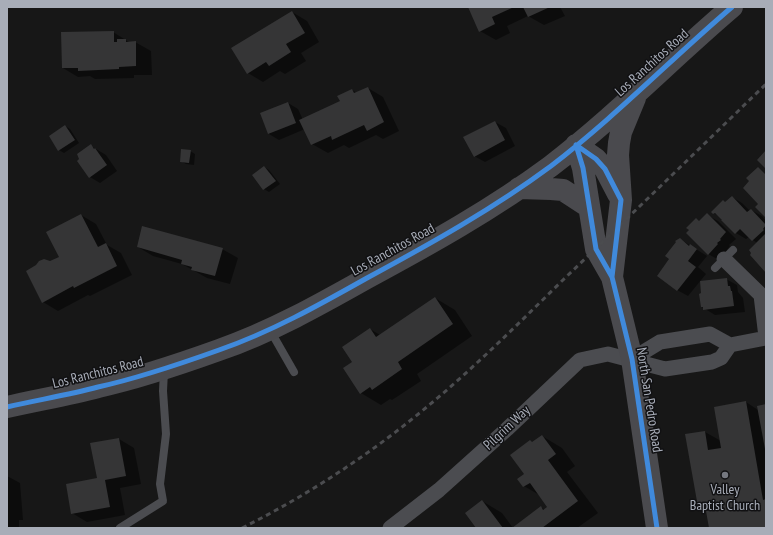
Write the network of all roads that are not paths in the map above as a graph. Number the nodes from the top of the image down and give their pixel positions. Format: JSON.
{"nodes":[{"id":1,"x":732,"y":7,"type":"edge"},
{"id":2,"x":638,"y":92,"type":"junction"},
{"id":3,"x":576,"y":145,"type":"junction"},
{"id":4,"x":519,"y":188,"type":"junction"},
{"id":5,"x":621,"y":200,"type":"junction"},
{"id":6,"x":589,"y":207,"type":"junction"},
{"id":7,"x":724,"y":259,"type":"dead end"},
{"id":8,"x":612,"y":277,"type":"junction"},
{"id":9,"x":269,"y":330,"type":"junction"},
{"id":10,"x":766,"y":337,"type":"edge"},
{"id":11,"x":730,"y":344,"type":"junction"},
{"id":12,"x":632,"y":359,"type":"junction"},
{"id":13,"x":165,"y":368,"type":"junction"},
{"id":14,"x":294,"y":372,"type":"dead end"},
{"id":15,"x":7,"y":407,"type":"edge"},
{"id":16,"x":120,"y":528,"type":"edge"},
{"id":17,"x":390,"y":528,"type":"edge"},
{"id":18,"x":657,"y":528,"type":"edge"}],
"edges":[{"from":1,"to":2,"type":"main road","name":"Los Ranchitos Road"},
{"from":2,"to":3,"type":"main road","name":"Los Ranchitos Road"},
{"from":2,"to":5,"type":"main road","name":"North San Pedro Road"},
{"from":3,"to":4,"type":"main road","name":"Los Ranchitos Road"},
{"from":3,"to":5,"type":"main road"},
{"from":3,"to":6,"type":"main road","name":"North San Pedro Road"},
{"from":4,"to":6,"type":"main road"},
{"from":4,"to":9,"type":"main road","name":"Los Ranchitos Road"},
{"from":5,"to":8,"type":"main road","name":"North San Pedro Road"},
{"from":6,"to":8,"type":"main road","name":"North San Pedro Road"},
{"from":7,"to":10,"type":"street"},
{"from":8,"to":12,"type":"main road","name":"North San Pedro Road"},
{"from":9,"to":13,"type":"main road","name":"Los Ranchitos Road"},
{"from":9,"to":14,"type":"lane"},
{"from":10,"to":11,"type":"street"},
{"from":11,"to":12,"type":"street"},
{"from":11,"to":12,"type":"street","name":"Pilgrim Way"},
{"from":12,"to":17,"type":"street","name":"Pilgrim Way"},
{"from":12,"to":18,"type":"main road","name":"North San Pedro Road"},
{"from":13,"to":15,"type":"main road","name":"Los Ranchitos Road"},
{"from":13,"to":16,"type":"lane"}]}
